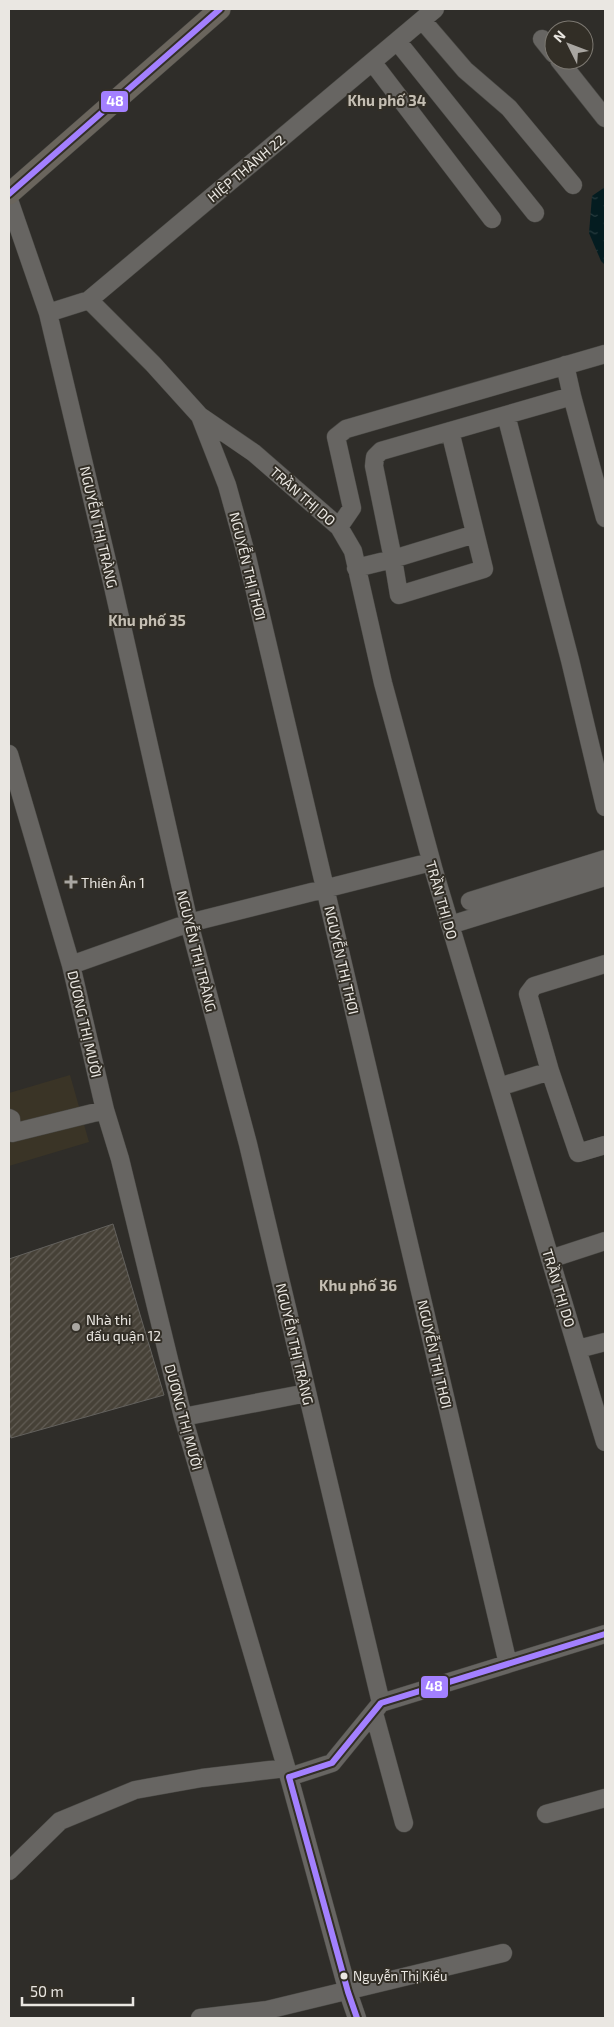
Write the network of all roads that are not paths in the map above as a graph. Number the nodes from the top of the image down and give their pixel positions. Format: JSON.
{"nodes":[{"id":1,"x":220,"y":9,"type":"edge"},
{"id":2,"x":429,"y":14,"type":"edge"},
{"id":3,"x":542,"y":40,"type":"dead end"},
{"id":4,"x":398,"y":41,"type":"junction"},
{"id":5,"x":544,"y":42,"type":"edge"},
{"id":6,"x":373,"y":62,"type":"junction"},
{"id":7,"x":567,"y":70,"type":"edge"},
{"id":8,"x":605,"y":118,"type":"edge"},
{"id":9,"x":573,"y":186,"type":"dead end"},
{"id":10,"x":9,"y":194,"type":"edge"},
{"id":11,"x":9,"y":200,"type":"edge"},
{"id":12,"x":535,"y":213,"type":"dead end"},
{"id":13,"x":492,"y":219,"type":"dead end"},
{"id":14,"x":89,"y":300,"type":"junction"},
{"id":15,"x":48,"y":313,"type":"junction"},
{"id":16,"x":605,"y":354,"type":"edge"},
{"id":17,"x":566,"y":365,"type":"junction"},
{"id":18,"x":572,"y":396,"type":"junction"},
{"id":19,"x":506,"y":415,"type":"junction"},
{"id":20,"x":200,"y":416,"type":"junction"},
{"id":21,"x":450,"y":431,"type":"junction"},
{"id":22,"x":605,"y":518,"type":"edge"},
{"id":23,"x":339,"y":527,"type":"junction"},
{"id":24,"x":476,"y":534,"type":"junction"},
{"id":25,"x":393,"y":559,"type":"junction"},
{"id":26,"x":356,"y":568,"type":"junction"},
{"id":27,"x":9,"y":754,"type":"edge"},
{"id":28,"x":605,"y":807,"type":"edge"},
{"id":29,"x":605,"y":859,"type":"edge"},
{"id":30,"x":431,"y":862,"type":"junction"},
{"id":31,"x":605,"y":877,"type":"edge"},
{"id":32,"x":325,"y":888,"type":"junction"},
{"id":33,"x":470,"y":901,"type":"dead end"},
{"id":34,"x":188,"y":923,"type":"junction"},
{"id":35,"x":450,"y":924,"type":"junction"},
{"id":36,"x":71,"y":965,"type":"junction"},
{"id":37,"x":604,"y":970,"type":"edge"},
{"id":38,"x":550,"y":1071,"type":"junction"},
{"id":39,"x":498,"y":1087,"type":"junction"},
{"id":40,"x":105,"y":1110,"type":"junction"},
{"id":41,"x":9,"y":1118,"type":"edge"},
{"id":42,"x":605,"y":1144,"type":"edge"},
{"id":43,"x":605,"y":1241,"type":"edge"},
{"id":44,"x":550,"y":1259,"type":"junction"},
{"id":45,"x":605,"y":1342,"type":"edge"},
{"id":46,"x":578,"y":1349,"type":"junction"},
{"id":47,"x":307,"y":1393,"type":"junction"},
{"id":48,"x":183,"y":1417,"type":"junction"},
{"id":49,"x":605,"y":1442,"type":"edge"},
{"id":50,"x":605,"y":1634,"type":"edge"},
{"id":51,"x":508,"y":1664,"type":"junction"},
{"id":52,"x":378,"y":1708,"type":"junction"},
{"id":53,"x":287,"y":1773,"type":"junction"},
{"id":54,"x":605,"y":1798,"type":"edge"},
{"id":55,"x":546,"y":1814,"type":"dead end"},
{"id":56,"x":404,"y":1823,"type":"dead end"},
{"id":57,"x":9,"y":1871,"type":"edge"},
{"id":58,"x":504,"y":1953,"type":"dead end"},
{"id":59,"x":348,"y":1992,"type":"junction"},
{"id":60,"x":200,"y":2018,"type":"edge"},
{"id":61,"x":357,"y":2018,"type":"edge"}],
"edges":[{"from":1,"to":10,"type":"main road"},
{"from":2,"to":4,"type":"street","name":"HIỆP THÀNH 22"},
{"from":2,"to":9,"type":"street"},
{"from":3,"to":5,"type":"street"},
{"from":4,"to":6,"type":"street","name":"HIỆP THÀNH 22"},
{"from":4,"to":12,"type":"street"},
{"from":6,"to":13,"type":"street"},
{"from":6,"to":14,"type":"street","name":"HIỆP THÀNH 22"},
{"from":7,"to":8,"type":"street"},
{"from":11,"to":15,"type":"street","name":"NGUYỄN THỊ TRÀNG"},
{"from":14,"to":15,"type":"street","name":"HIỆP THÀNH 22"},
{"from":14,"to":20,"type":"street","name":"NGUYỄN THỊ THƠI"},
{"from":15,"to":34,"type":"street","name":"NGUYỄN THỊ TRÀNG"},
{"from":16,"to":17,"type":"street"},
{"from":17,"to":18,"type":"street"},
{"from":17,"to":23,"type":"street"},
{"from":18,"to":19,"type":"street"},
{"from":18,"to":22,"type":"street"},
{"from":19,"to":21,"type":"street"},
{"from":19,"to":28,"type":"street"},
{"from":20,"to":23,"type":"street","name":"TRẦN THỊ DO"},
{"from":20,"to":32,"type":"street","name":"NGUYỄN THỊ THƠI"},
{"from":21,"to":24,"type":"street"},
{"from":21,"to":25,"type":"street"},
{"from":23,"to":26,"type":"street","name":"TRẦN THỊ DO"},
{"from":24,"to":25,"type":"street"},
{"from":24,"to":25,"type":"street"},
{"from":25,"to":26,"type":"street"},
{"from":26,"to":30,"type":"street","name":"TRẦN THỊ DO"},
{"from":27,"to":36,"type":"street","name":"DƯƠNG THỊ MƯỜI"},
{"from":29,"to":33,"type":"street"},
{"from":30,"to":32,"type":"street"},
{"from":30,"to":35,"type":"street","name":"TRẦN THỊ DO"},
{"from":31,"to":35,"type":"street"},
{"from":32,"to":34,"type":"street"},
{"from":32,"to":51,"type":"street","name":"NGUYỄN THỊ THƠI"},
{"from":34,"to":36,"type":"street"},
{"from":34,"to":47,"type":"street","name":"NGUYỄN THỊ TRÀNG"},
{"from":35,"to":39,"type":"street","name":"TRẦN THỊ DO"},
{"from":36,"to":40,"type":"street","name":"DƯƠNG THỊ MƯỜI"},
{"from":37,"to":38,"type":"street"},
{"from":38,"to":39,"type":"street"},
{"from":38,"to":42,"type":"street"},
{"from":39,"to":44,"type":"street","name":"TRẦN THỊ DO"},
{"from":40,"to":41,"type":"street"},
{"from":40,"to":48,"type":"street","name":"DƯƠNG THỊ MƯỜI"},
{"from":43,"to":44,"type":"street"},
{"from":44,"to":46,"type":"street","name":"TRẦN THỊ DO"},
{"from":45,"to":46,"type":"street"},
{"from":46,"to":49,"type":"street","name":"TRẦN THỊ DO"},
{"from":47,"to":48,"type":"street"},
{"from":47,"to":52,"type":"street","name":"NGUYỄN THỊ TRÀNG"},
{"from":48,"to":53,"type":"street","name":"DƯƠNG THỊ MƯỜI"},
{"from":50,"to":51,"type":"street"},
{"from":51,"to":52,"type":"street"},
{"from":52,"to":53,"type":"street"},
{"from":52,"to":56,"type":"street","name":"NGUYỄN THỊ TRÀNG"},
{"from":53,"to":57,"type":"street"},
{"from":53,"to":59,"type":"street","name":"DƯƠNG THỊ MƯỜI"},
{"from":54,"to":55,"type":"street"},
{"from":58,"to":59,"type":"street"},
{"from":59,"to":60,"type":"street"},
{"from":59,"to":61,"type":"street","name":"DƯƠNG THỊ MƯỜI"}]}
